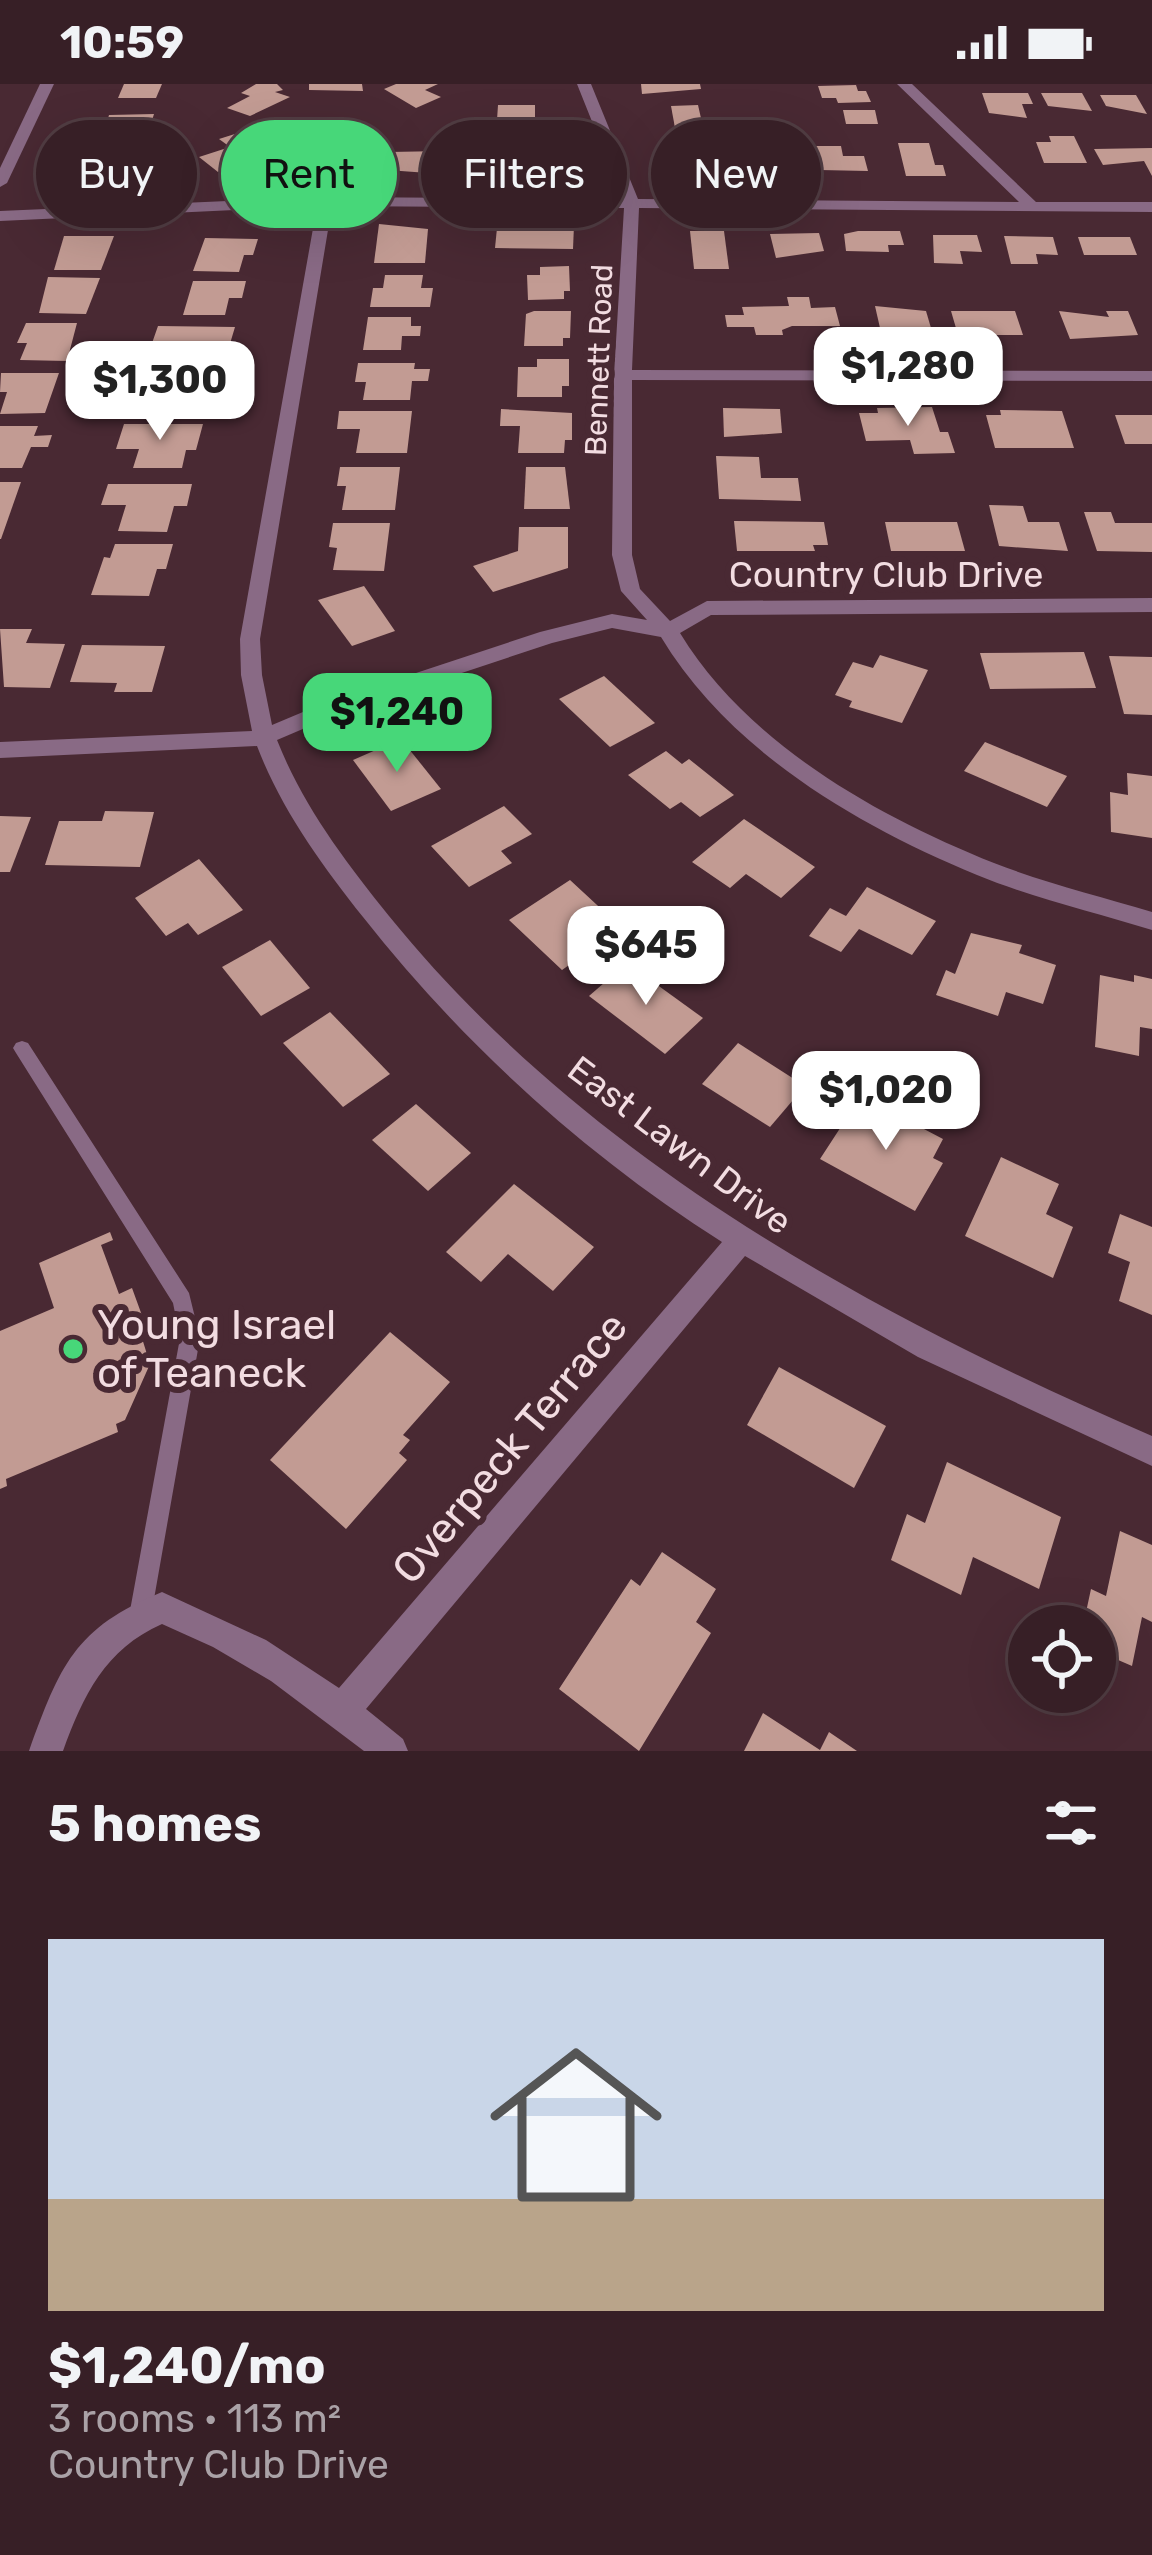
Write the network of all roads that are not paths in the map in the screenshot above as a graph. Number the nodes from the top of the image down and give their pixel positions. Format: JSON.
{"nodes":[{"id":1,"x":47,"y":84,"type":"edge"},
{"id":2,"x":584,"y":84,"type":"edge"},
{"id":3,"x":904,"y":84,"type":"edge"},
{"id":4,"x":0,"y":183,"type":"edge"},
{"id":5,"x":397,"y":201,"type":"edge"},
{"id":6,"x":632,"y":202,"type":"junction"},
{"id":7,"x":221,"y":206,"type":"edge"},
{"id":8,"x":1032,"y":206,"type":"junction"},
{"id":9,"x":1152,"y":207,"type":"edge"},
{"id":10,"x":0,"y":216,"type":"edge"},
{"id":11,"x":320,"y":228,"type":"edge"},
{"id":12,"x":623,"y":375,"type":"junction"},
{"id":13,"x":1152,"y":376,"type":"edge"},
{"id":14,"x":1152,"y":605,"type":"edge"},
{"id":15,"x":668,"y":631,"type":"junction"},
{"id":16,"x":261,"y":738,"type":"junction"},
{"id":17,"x":0,"y":750,"type":"edge"},
{"id":18,"x":1152,"y":921,"type":"edge"},
{"id":19,"x":22,"y":1048,"type":"dead end"},
{"id":20,"x":741,"y":1240,"type":"junction"},
{"id":21,"x":1152,"y":1451,"type":"edge"},
{"id":22,"x":140,"y":1616,"type":"junction"},
{"id":23,"x":343,"y":1710,"type":"junction"},
{"id":24,"x":46,"y":1751,"type":"edge"},
{"id":25,"x":391,"y":1751,"type":"edge"}],
"edges":[{"from":1,"to":4,"type":"street"},
{"from":2,"to":6,"type":"street","name":"Bennett Road"},
{"from":3,"to":8,"type":"street"},
{"from":5,"to":6,"type":"street"},
{"from":6,"to":8,"type":"street"},
{"from":6,"to":12,"type":"street","name":"Bennett Road"},
{"from":7,"to":10,"type":"street"},
{"from":8,"to":9,"type":"street"},
{"from":11,"to":16,"type":"street","name":"East Lawn Drive"},
{"from":12,"to":13,"type":"street"},
{"from":12,"to":15,"type":"street","name":"Bennett Road"},
{"from":14,"to":15,"type":"street","name":"Country Club Drive"},
{"from":15,"to":16,"type":"street"},
{"from":15,"to":18,"type":"street","name":"Bennett Road"},
{"from":16,"to":17,"type":"street"},
{"from":16,"to":20,"type":"street","name":"East Lawn Drive"},
{"from":19,"to":22,"type":"lane"},
{"from":20,"to":21,"type":"street","name":"East Lawn Drive"},
{"from":20,"to":23,"type":"street","name":"Overpeck Terrace"},
{"from":22,"to":23,"type":"street"},
{"from":22,"to":24,"type":"street"},
{"from":23,"to":25,"type":"street"}]}
